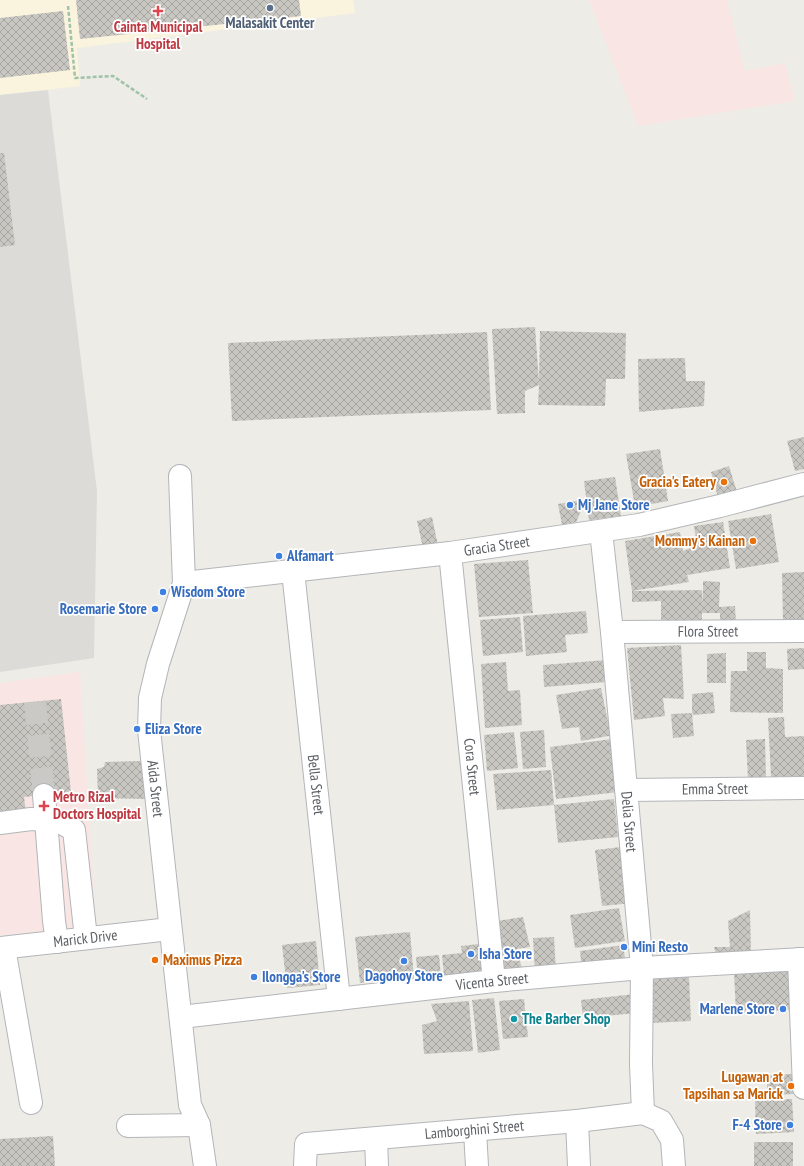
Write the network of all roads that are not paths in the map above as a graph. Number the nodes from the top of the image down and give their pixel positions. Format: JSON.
{"nodes":[{"id":1,"x":180,"y":476,"type":"dead end"},
{"id":2,"x":804,"y":484,"type":"edge"},
{"id":3,"x":601,"y":531,"type":"junction"},
{"id":4,"x":450,"y":553,"type":"junction"},
{"id":5,"x":293,"y":571,"type":"junction"},
{"id":6,"x":184,"y":583,"type":"junction"},
{"id":7,"x":804,"y":631,"type":"edge"},
{"id":8,"x":612,"y":632,"type":"junction"},
{"id":9,"x":804,"y":788,"type":"edge"},
{"id":10,"x":626,"y":790,"type":"junction"},
{"id":11,"x":44,"y":795,"type":"tunnel mouth"},
{"id":12,"x":46,"y":820,"type":"junction"},
{"id":13,"x":0,"y":823,"type":"edge"},
{"id":14,"x":170,"y":929,"type":"junction"},
{"id":15,"x":86,"y":938,"type":"junction"},
{"id":16,"x":57,"y":942,"type":"junction"},
{"id":17,"x":2,"y":948,"type":"edge"},
{"id":18,"x":802,"y":959,"type":"edge"},
{"id":19,"x":642,"y":968,"type":"junction"},
{"id":20,"x":494,"y":981,"type":"junction"},
{"id":21,"x":339,"y":999,"type":"junction"},
{"id":22,"x":181,"y":1017,"type":"junction"},
{"id":23,"x":804,"y":1088,"type":"edge"},
{"id":24,"x":31,"y":1103,"type":"dead end"},
{"id":25,"x":643,"y":1113,"type":"junction"},
{"id":26,"x":577,"y":1122,"type":"junction"},
{"id":27,"x":199,"y":1125,"type":"junction"},
{"id":28,"x":128,"y":1126,"type":"dead end"},
{"id":29,"x":475,"y":1131,"type":"junction"},
{"id":30,"x":376,"y":1139,"type":"junction"},
{"id":31,"x":205,"y":1166,"type":"edge"},
{"id":32,"x":306,"y":1166,"type":"edge"},
{"id":33,"x":377,"y":1166,"type":"edge"},
{"id":34,"x":477,"y":1166,"type":"edge"},
{"id":35,"x":579,"y":1166,"type":"edge"},
{"id":36,"x":674,"y":1166,"type":"edge"}],
"edges":[{"from":1,"to":6,"type":"street","name":"Aida Street"},
{"from":2,"to":3,"type":"street","name":"Gracia Street"},
{"from":3,"to":4,"type":"street","name":"Gracia Street"},
{"from":3,"to":8,"type":"street","name":"Delia Street"},
{"from":4,"to":5,"type":"street","name":"Gracia Street"},
{"from":4,"to":20,"type":"street","name":"Cora Street"},
{"from":5,"to":6,"type":"street","name":"Gracia Street"},
{"from":5,"to":21,"type":"street","name":"Bella Street"},
{"from":6,"to":14,"type":"street","name":"Aida Street"},
{"from":7,"to":8,"type":"street","name":"Flora Street"},
{"from":8,"to":10,"type":"street","name":"Delia Street"},
{"from":9,"to":10,"type":"street","name":"Emma Street"},
{"from":10,"to":19,"type":"street","name":"Delia Street"},
{"from":11,"to":12,"type":"street"},
{"from":12,"to":13,"type":"street"},
{"from":12,"to":15,"type":"street"},
{"from":12,"to":16,"type":"street"},
{"from":14,"to":15,"type":"street","name":"Marick Drive"},
{"from":14,"to":22,"type":"street","name":"Aida Street"},
{"from":15,"to":16,"type":"street","name":"Marick Drive"},
{"from":16,"to":17,"type":"street","name":"Marick Drive"},
{"from":17,"to":24,"type":"street"},
{"from":18,"to":19,"type":"street","name":"Vicenta Street"},
{"from":18,"to":23,"type":"street"},
{"from":19,"to":20,"type":"street","name":"Vicenta Street"},
{"from":19,"to":25,"type":"street","name":"Delia Street"},
{"from":20,"to":21,"type":"street","name":"Vicenta Street"},
{"from":21,"to":22,"type":"street","name":"Vicenta Street"},
{"from":22,"to":27,"type":"street","name":"Aida Street"},
{"from":25,"to":26,"type":"street","name":"Lamborghini Street"},
{"from":25,"to":36,"type":"street"},
{"from":26,"to":29,"type":"street","name":"Lamborghini Street"},
{"from":26,"to":35,"type":"street"},
{"from":27,"to":28,"type":"street"},
{"from":27,"to":31,"type":"street","name":"Aida Street"},
{"from":29,"to":30,"type":"street","name":"Lamborghini Street"},
{"from":29,"to":34,"type":"street"},
{"from":30,"to":32,"type":"street","name":"Lamborghini Street"},
{"from":30,"to":33,"type":"street"}]}
